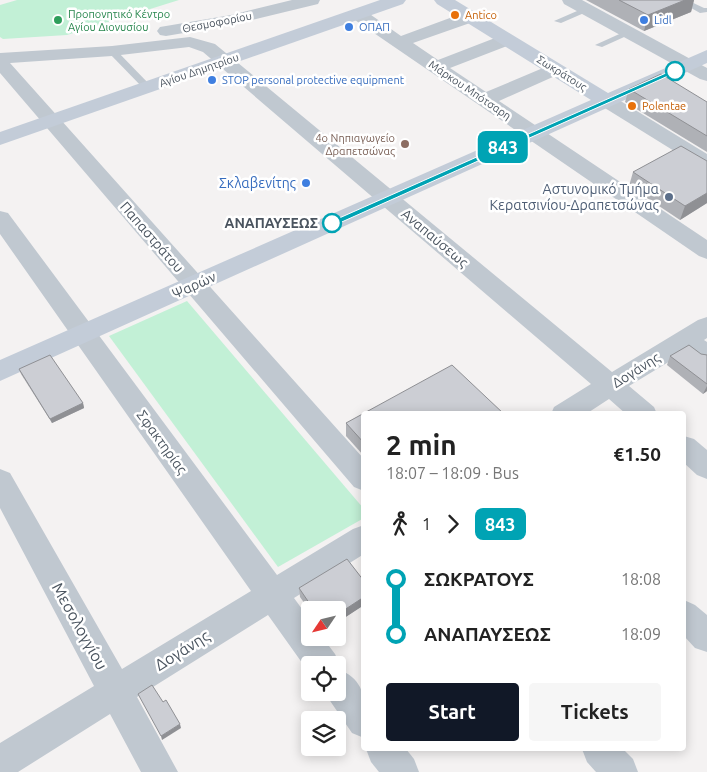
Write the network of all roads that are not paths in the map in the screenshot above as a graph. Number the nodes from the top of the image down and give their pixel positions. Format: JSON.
{"nodes":[{"id":1,"x":312,"y":0,"type":"edge"},
{"id":2,"x":397,"y":0,"type":"edge"},
{"id":3,"x":443,"y":0,"type":"edge"},
{"id":4,"x":570,"y":0,"type":"edge"},
{"id":5,"x":681,"y":0,"type":"edge"},
{"id":6,"x":587,"y":10,"type":"junction"},
{"id":7,"x":707,"y":10,"type":"edge"},
{"id":8,"x":358,"y":14,"type":"junction"},
{"id":9,"x":464,"y":18,"type":"dead end"},
{"id":10,"x":558,"y":21,"type":"dead end"},
{"id":11,"x":629,"y":33,"type":"junction"},
{"id":12,"x":400,"y":42,"type":"junction"},
{"id":13,"x":501,"y":42,"type":"dead end"},
{"id":14,"x":0,"y":45,"type":"edge"},
{"id":15,"x":599,"y":45,"type":"dead end"},
{"id":16,"x":112,"y":51,"type":"junction"},
{"id":17,"x":707,"y":56,"type":"edge"},
{"id":18,"x":0,"y":58,"type":"edge"},
{"id":19,"x":225,"y":61,"type":"junction"},
{"id":20,"x":0,"y":62,"type":"edge"},
{"id":21,"x":688,"y":65,"type":"junction"},
{"id":22,"x":436,"y":67,"type":"junction"},
{"id":23,"x":549,"y":72,"type":"dead end"},
{"id":24,"x":707,"y":76,"type":"edge"},
{"id":25,"x":148,"y":88,"type":"junction"},
{"id":26,"x":485,"y":100,"type":"junction"},
{"id":27,"x":607,"y":101,"type":"junction"},
{"id":28,"x":52,"y":121,"type":"junction"},
{"id":29,"x":534,"y":133,"type":"junction"},
{"id":30,"x":0,"y":139,"type":"edge"},
{"id":31,"x":707,"y":163,"type":"edge"},
{"id":32,"x":388,"y":198,"type":"junction"},
{"id":33,"x":0,"y":218,"type":"edge"},
{"id":34,"x":707,"y":250,"type":"edge"},
{"id":35,"x":194,"y":284,"type":"junction"},
{"id":36,"x":707,"y":326,"type":"edge"},
{"id":37,"x":84,"y":334,"type":"junction"},
{"id":38,"x":685,"y":339,"type":"junction"},
{"id":39,"x":707,"y":355,"type":"edge"},
{"id":40,"x":0,"y":371,"type":"edge"},
{"id":41,"x":610,"y":385,"type":"junction"},
{"id":42,"x":569,"y":411,"type":"edge"},
{"id":43,"x":640,"y":411,"type":"edge"},
{"id":44,"x":686,"y":449,"type":"edge"},
{"id":45,"x":707,"y":467,"type":"edge"},
{"id":46,"x":361,"y":476,"type":"edge"},
{"id":47,"x":0,"y":481,"type":"edge"},
{"id":48,"x":361,"y":540,"type":"edge"},
{"id":49,"x":272,"y":594,"type":"junction"},
{"id":50,"x":686,"y":618,"type":"edge"},
{"id":51,"x":707,"y":638,"type":"edge"},
{"id":52,"x":317,"y":656,"type":"edge"},
{"id":53,"x":116,"y":691,"type":"junction"},
{"id":54,"x":346,"y":695,"type":"edge"},
{"id":55,"x":361,"y":717,"type":"edge"},
{"id":56,"x":385,"y":751,"type":"edge"},
{"id":57,"x":602,"y":751,"type":"edge"},
{"id":58,"x":0,"y":763,"type":"edge"},
{"id":59,"x":160,"y":772,"type":"edge"},
{"id":60,"x":401,"y":772,"type":"edge"},
{"id":61,"x":620,"y":772,"type":"edge"}],
"edges":[{"from":1,"to":14,"type":"street","name":"Θεσμοφορίου"},
{"from":2,"to":8,"type":"main road","name":"Αγίου Δημητρίου"},
{"from":3,"to":27,"type":"main road","name":"Σωκράτους"},
{"from":4,"to":6,"type":"street"},
{"from":5,"to":7,"type":"lane"},
{"from":6,"to":10,"type":"lane"},
{"from":6,"to":11,"type":"street"},
{"from":8,"to":12,"type":"street","name":"Μάρκου Μπότσαρη"},
{"from":8,"to":19,"type":"main road","name":"Αγίου Δημητρίου"},
{"from":9,"to":12,"type":"street"},
{"from":11,"to":15,"type":"lane"},
{"from":11,"to":21,"type":"street"},
{"from":12,"to":22,"type":"street","name":"Μάρκου Μπότσαρη"},
{"from":13,"to":22,"type":"street"},
{"from":16,"to":18,"type":"street","name":"Θεσμοφορίου"},
{"from":16,"to":19,"type":"street","name":"Θεσμοφορίου"},
{"from":16,"to":25,"type":"lane"},
{"from":17,"to":21,"type":"main road"},
{"from":19,"to":25,"type":"main road","name":"Αγίου Δημητρίου"},
{"from":19,"to":32,"type":"street","name":"Αναπαύσεως"},
{"from":20,"to":28,"type":"street","name":"Παπαστράτου"},
{"from":21,"to":24,"type":"street"},
{"from":21,"to":27,"type":"main road"},
{"from":22,"to":26,"type":"street","name":"Μάρκου Μπότσαρη"},
{"from":23,"to":26,"type":"street"},
{"from":25,"to":28,"type":"main road","name":"Αγίου Δημητρίου"},
{"from":26,"to":29,"type":"street","name":"Μάρκου Μπότσαρη"},
{"from":27,"to":29,"type":"main road","name":"Ψαρών"},
{"from":27,"to":31,"type":"street","name":"Σωκράτους"},
{"from":28,"to":30,"type":"main road","name":"Αγίου Δημητρίου"},
{"from":28,"to":35,"type":"street","name":"Παπαστράτου"},
{"from":29,"to":32,"type":"main road","name":"Ψαρών"},
{"from":29,"to":34,"type":"street","name":"Μάρκου Μπότσαρη"},
{"from":32,"to":35,"type":"main road","name":"Ψαρών"},
{"from":32,"to":41,"type":"street","name":"Αναπαύσεως"},
{"from":33,"to":37,"type":"street","name":"Σφακτηρίας"},
{"from":35,"to":37,"type":"main road","name":"Ψαρών"},
{"from":35,"to":46,"type":"street","name":"Παπαστράτου"},
{"from":36,"to":38,"type":"street","name":"Δογάνης"},
{"from":37,"to":40,"type":"main road","name":"Ψαρών"},
{"from":37,"to":49,"type":"street","name":"Σφακτηρίας"},
{"from":38,"to":39,"type":"street"},
{"from":38,"to":41,"type":"street","name":"Δογάνης"},
{"from":41,"to":42,"type":"street","name":"Δογάνης"},
{"from":41,"to":43,"type":"street","name":"Αναπαύσεως"},
{"from":44,"to":45,"type":"street"},
{"from":47,"to":53,"type":"street","name":"Μεσολογγίου"},
{"from":48,"to":49,"type":"street","name":"Δογάνης"},
{"from":49,"to":52,"type":"street","name":"Σφακτηρίας"},
{"from":49,"to":53,"type":"street","name":"Δογάνης"},
{"from":50,"to":51,"type":"street"},
{"from":53,"to":58,"type":"street","name":"Δογάνης"},
{"from":53,"to":59,"type":"street","name":"Μεσολογγίου"},
{"from":54,"to":55,"type":"street"},
{"from":56,"to":60,"type":"street"},
{"from":57,"to":61,"type":"street"}]}
